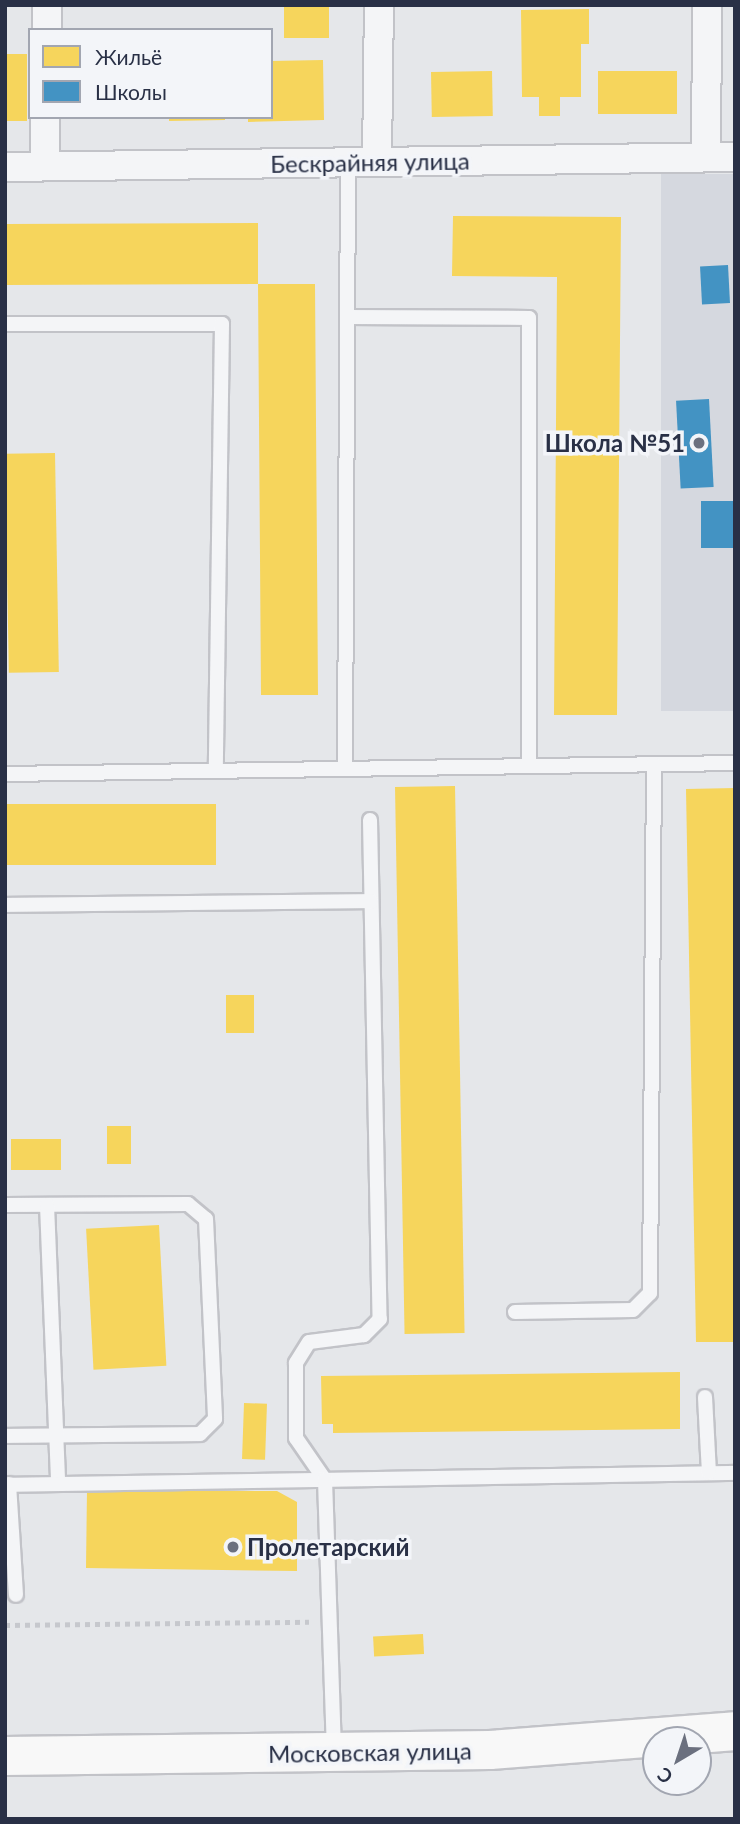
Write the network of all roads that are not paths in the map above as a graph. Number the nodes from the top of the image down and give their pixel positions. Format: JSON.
{"nodes":[{"id":1,"x":47,"y":5,"type":"edge"},
{"id":2,"x":379,"y":5,"type":"edge"},
{"id":3,"x":707,"y":5,"type":"edge"},
{"id":4,"x":47,"y":28,"type":"edge"},
{"id":5,"x":46,"y":119,"type":"edge"},
{"id":6,"x":706,"y":157,"type":"junction"},
{"id":7,"x":735,"y":157,"type":"edge"},
{"id":8,"x":348,"y":162,"type":"junction"},
{"id":9,"x":377,"y":162,"type":"junction"},
{"id":10,"x":45,"y":166,"type":"junction"},
{"id":11,"x":5,"y":167,"type":"edge"},
{"id":12,"x":347,"y":317,"type":"junction"},
{"id":13,"x":5,"y":324,"type":"edge"},
{"id":14,"x":735,"y":763,"type":"edge"},
{"id":15,"x":654,"y":764,"type":"junction"},
{"id":16,"x":530,"y":766,"type":"junction"},
{"id":17,"x":345,"y":769,"type":"junction"},
{"id":18,"x":216,"y":771,"type":"junction"},
{"id":19,"x":5,"y":774,"type":"edge"},
{"id":20,"x":370,"y":820,"type":"dead end"},
{"id":21,"x":371,"y":901,"type":"junction"},
{"id":22,"x":5,"y":905,"type":"edge"},
{"id":23,"x":5,"y":1205,"type":"edge"},
{"id":24,"x":47,"y":1205,"type":"junction"},
{"id":25,"x":515,"y":1312,"type":"dead end"},
{"id":26,"x":705,"y":1397,"type":"dead end"},
{"id":27,"x":5,"y":1436,"type":"edge"},
{"id":28,"x":54,"y":1436,"type":"junction"},
{"id":29,"x":735,"y":1472,"type":"edge"},
{"id":30,"x":709,"y":1473,"type":"junction"},
{"id":31,"x":325,"y":1480,"type":"junction"},
{"id":32,"x":58,"y":1484,"type":"junction"},
{"id":33,"x":7,"y":1485,"type":"edge"},
{"id":34,"x":16,"y":1595,"type":"dead end"},
{"id":35,"x":735,"y":1731,"type":"edge"},
{"id":36,"x":334,"y":1753,"type":"junction"},
{"id":37,"x":5,"y":1756,"type":"edge"}],
"edges":[{"from":1,"to":4,"type":"street"},
{"from":2,"to":9,"type":"street"},
{"from":3,"to":6,"type":"street"},
{"from":5,"to":10,"type":"street"},
{"from":6,"to":7,"type":"street","name":"Бескрайняя улица"},
{"from":6,"to":9,"type":"street","name":"Бескрайняя улица"},
{"from":8,"to":9,"type":"street","name":"Бескрайняя улица"},
{"from":8,"to":10,"type":"street","name":"Бескрайняя улица"},
{"from":8,"to":12,"type":"lane"},
{"from":10,"to":11,"type":"street","name":"Бескрайняя улица"},
{"from":12,"to":16,"type":"lane"},
{"from":12,"to":17,"type":"lane"},
{"from":13,"to":18,"type":"lane"},
{"from":14,"to":15,"type":"lane"},
{"from":15,"to":16,"type":"lane"},
{"from":15,"to":25,"type":"lane"},
{"from":16,"to":17,"type":"lane"},
{"from":17,"to":18,"type":"lane"},
{"from":18,"to":19,"type":"lane"},
{"from":20,"to":21,"type":"lane"},
{"from":21,"to":22,"type":"lane"},
{"from":21,"to":31,"type":"lane"},
{"from":23,"to":24,"type":"lane"},
{"from":24,"to":28,"type":"lane"},
{"from":24,"to":28,"type":"lane"},
{"from":26,"to":30,"type":"lane"},
{"from":27,"to":28,"type":"lane"},
{"from":28,"to":32,"type":"lane"},
{"from":29,"to":30,"type":"lane"},
{"from":30,"to":31,"type":"lane"},
{"from":31,"to":32,"type":"lane"},
{"from":31,"to":36,"type":"lane"},
{"from":32,"to":33,"type":"lane"},
{"from":33,"to":34,"type":"lane"},
{"from":35,"to":36,"type":"main road","name":"Московская улица"},
{"from":36,"to":37,"type":"main road","name":"Московская улица"}]}
